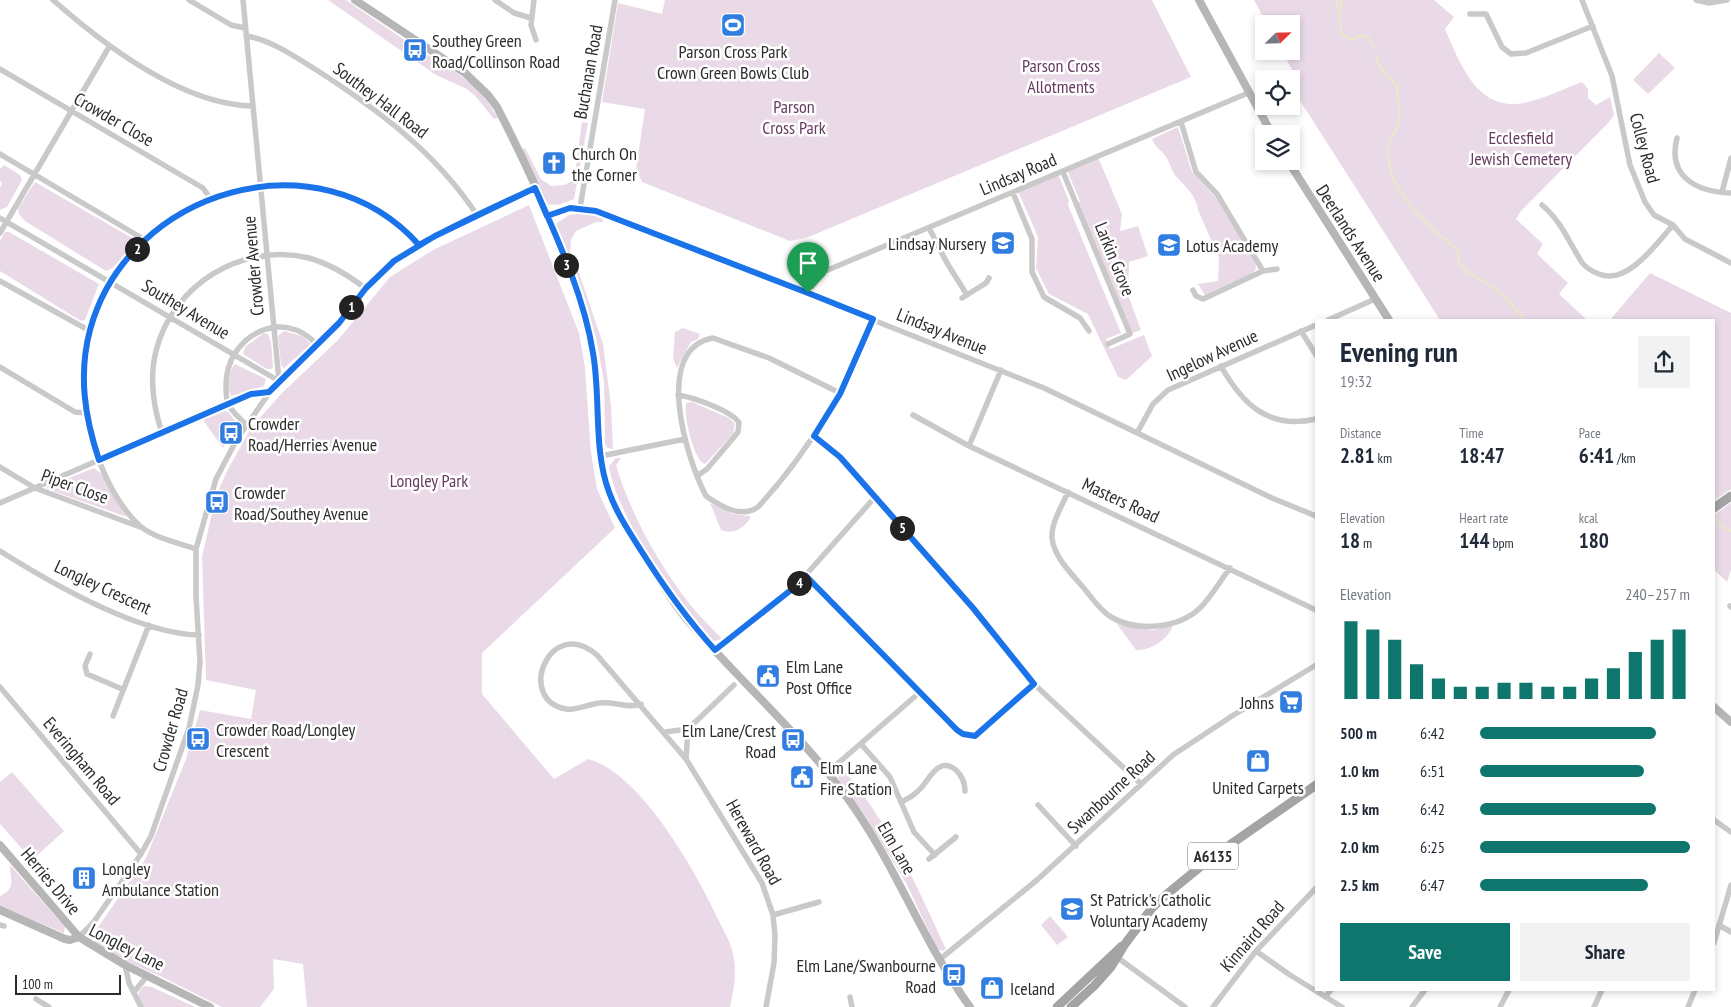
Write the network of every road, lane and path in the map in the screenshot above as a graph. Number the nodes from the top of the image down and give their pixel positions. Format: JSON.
{"nodes":[{"id":1,"x":54,"y":0,"type":"edge"},
{"id":2,"x":189,"y":0,"type":"edge"},
{"id":3,"x":243,"y":0,"type":"edge"},
{"id":4,"x":355,"y":0,"type":"edge"},
{"id":5,"x":495,"y":0,"type":"edge"},
{"id":6,"x":534,"y":0,"type":"edge"},
{"id":7,"x":615,"y":0,"type":"edge"},
{"id":8,"x":1199,"y":0,"type":"edge"},
{"id":9,"x":1582,"y":0,"type":"edge"},
{"id":10,"x":1696,"y":0,"type":"edge"},
{"id":11,"x":1727,"y":0,"type":"edge"},
{"id":12,"x":1470,"y":14,"type":"dead end"},
{"id":13,"x":531,"y":18,"type":"junction"},
{"id":14,"x":1593,"y":26,"type":"junction"},
{"id":15,"x":245,"y":28,"type":"junction"},
{"id":16,"x":246,"y":36,"type":"junction"},
{"id":17,"x":536,"y":40,"type":"dead end"},
{"id":18,"x":109,"y":47,"type":"junction"},
{"id":19,"x":0,"y":69,"type":"edge"},
{"id":20,"x":1248,"y":93,"type":"junction"},
{"id":21,"x":253,"y":106,"type":"junction"},
{"id":22,"x":72,"y":111,"type":"junction"},
{"id":23,"x":1181,"y":122,"type":"junction"},
{"id":24,"x":1267,"y":125,"type":"edge"},
{"id":25,"x":1677,"y":138,"type":"dead end"},
{"id":26,"x":0,"y":154,"type":"edge"},
{"id":27,"x":1731,"y":158,"type":"edge"},
{"id":28,"x":1294,"y":170,"type":"edge"},
{"id":29,"x":1063,"y":172,"type":"junction"},
{"id":30,"x":34,"y":174,"type":"junction"},
{"id":31,"x":260,"y":186,"type":"junction"},
{"id":32,"x":535,"y":188,"type":"junction"},
{"id":33,"x":1722,"y":192,"type":"junction"},
{"id":34,"x":1731,"y":192,"type":"edge"},
{"id":35,"x":1013,"y":193,"type":"junction"},
{"id":36,"x":210,"y":198,"type":"junction"},
{"id":37,"x":1542,"y":205,"type":"dead end"},
{"id":38,"x":580,"y":208,"type":"junction"},
{"id":39,"x":477,"y":215,"type":"junction"},
{"id":40,"x":547,"y":216,"type":"junction"},
{"id":41,"x":0,"y":218,"type":"edge"},
{"id":42,"x":7,"y":222,"type":"junction"},
{"id":43,"x":1673,"y":224,"type":"junction"},
{"id":44,"x":929,"y":228,"type":"junction"},
{"id":45,"x":0,"y":233,"type":"edge"},
{"id":46,"x":145,"y":240,"type":"junction"},
{"id":47,"x":419,"y":245,"type":"junction"},
{"id":48,"x":266,"y":254,"type":"junction"},
{"id":49,"x":1731,"y":262,"type":"edge"},
{"id":50,"x":1277,"y":269,"type":"dead end"},
{"id":51,"x":1263,"y":272,"type":"junction"},
{"id":52,"x":989,"y":278,"type":"dead end"},
{"id":53,"x":0,"y":281,"type":"edge"},
{"id":54,"x":112,"y":282,"type":"junction"},
{"id":55,"x":366,"y":288,"type":"junction"},
{"id":56,"x":1192,"y":290,"type":"dead end"},
{"id":57,"x":808,"y":293,"type":"junction"},
{"id":58,"x":1375,"y":299,"type":"junction"},
{"id":59,"x":171,"y":317,"type":"junction"},
{"id":60,"x":873,"y":319,"type":"junction"},
{"id":61,"x":1330,"y":319,"type":"edge"},
{"id":62,"x":1388,"y":319,"type":"edge"},
{"id":63,"x":1315,"y":325,"type":"edge"},
{"id":64,"x":273,"y":328,"type":"junction"},
{"id":65,"x":90,"y":331,"type":"junction"},
{"id":66,"x":1089,"y":331,"type":"dead end"},
{"id":67,"x":1301,"y":331,"type":"junction"},
{"id":68,"x":1108,"y":344,"type":"dead end"},
{"id":69,"x":318,"y":345,"type":"junction"},
{"id":70,"x":1315,"y":353,"type":"edge"},
{"id":71,"x":233,"y":355,"type":"junction"},
{"id":72,"x":1221,"y":366,"type":"junction"},
{"id":73,"x":0,"y":368,"type":"edge"},
{"id":74,"x":1002,"y":370,"type":"junction"},
{"id":75,"x":279,"y":381,"type":"junction"},
{"id":76,"x":269,"y":392,"type":"junction"},
{"id":77,"x":840,"y":394,"type":"junction"},
{"id":78,"x":678,"y":395,"type":"junction"},
{"id":79,"x":228,"y":404,"type":"junction"},
{"id":80,"x":85,"y":412,"type":"junction"},
{"id":81,"x":913,"y":415,"type":"dead end"},
{"id":82,"x":1315,"y":419,"type":"edge"},
{"id":83,"x":246,"y":424,"type":"junction"},
{"id":84,"x":162,"y":433,"type":"junction"},
{"id":85,"x":1137,"y":433,"type":"junction"},
{"id":86,"x":814,"y":436,"type":"junction"},
{"id":87,"x":685,"y":439,"type":"junction"},
{"id":88,"x":969,"y":446,"type":"junction"},
{"id":89,"x":601,"y":456,"type":"junction"},
{"id":90,"x":99,"y":460,"type":"junction"},
{"id":91,"x":0,"y":467,"type":"edge"},
{"id":92,"x":698,"y":476,"type":"junction"},
{"id":93,"x":35,"y":488,"type":"junction"},
{"id":94,"x":1068,"y":492,"type":"junction"},
{"id":95,"x":1731,"y":496,"type":"edge"},
{"id":96,"x":875,"y":497,"type":"junction"},
{"id":97,"x":0,"y":503,"type":"edge"},
{"id":98,"x":1715,"y":507,"type":"edge"},
{"id":99,"x":1315,"y":516,"type":"edge"},
{"id":100,"x":142,"y":528,"type":"junction"},
{"id":101,"x":196,"y":549,"type":"junction"},
{"id":102,"x":0,"y":550,"type":"edge"},
{"id":103,"x":1230,"y":568,"type":"junction"},
{"id":104,"x":806,"y":576,"type":"junction"},
{"id":105,"x":1315,"y":610,"type":"edge"},
{"id":106,"x":149,"y":625,"type":"junction"},
{"id":107,"x":199,"y":635,"type":"junction"},
{"id":108,"x":715,"y":650,"type":"junction"},
{"id":109,"x":90,"y":654,"type":"dead end"},
{"id":110,"x":1315,"y":666,"type":"edge"},
{"id":111,"x":1034,"y":684,"type":"junction"},
{"id":112,"x":734,"y":685,"type":"dead end"},
{"id":113,"x":0,"y":687,"type":"edge"},
{"id":114,"x":122,"y":689,"type":"junction"},
{"id":115,"x":919,"y":693,"type":"junction"},
{"id":116,"x":641,"y":704,"type":"junction"},
{"id":117,"x":1715,"y":708,"type":"edge"},
{"id":118,"x":113,"y":716,"type":"dead end"},
{"id":119,"x":1731,"y":722,"type":"edge"},
{"id":120,"x":688,"y":729,"type":"junction"},
{"id":121,"x":665,"y":732,"type":"junction"},
{"id":122,"x":861,"y":744,"type":"junction"},
{"id":123,"x":686,"y":759,"type":"junction"},
{"id":124,"x":828,"y":772,"type":"junction"},
{"id":125,"x":1140,"y":783,"type":"junction"},
{"id":126,"x":1315,"y":786,"type":"edge"},
{"id":127,"x":966,"y":791,"type":"dead end"},
{"id":128,"x":902,"y":802,"type":"junction"},
{"id":129,"x":1038,"y":805,"type":"dead end"},
{"id":130,"x":1715,"y":821,"type":"edge"},
{"id":131,"x":1731,"y":832,"type":"edge"},
{"id":132,"x":956,"y":837,"type":"dead end"},
{"id":133,"x":0,"y":845,"type":"edge"},
{"id":134,"x":1076,"y":846,"type":"junction"},
{"id":135,"x":141,"y":854,"type":"junction"},
{"id":136,"x":1731,"y":885,"type":"edge"},
{"id":137,"x":1315,"y":889,"type":"edge"},
{"id":138,"x":819,"y":902,"type":"dead end"},
{"id":139,"x":0,"y":910,"type":"edge"},
{"id":140,"x":772,"y":915,"type":"junction"},
{"id":141,"x":1719,"y":925,"type":"junction"},
{"id":142,"x":1731,"y":932,"type":"edge"},
{"id":143,"x":78,"y":937,"type":"junction"},
{"id":144,"x":1715,"y":939,"type":"edge"},
{"id":145,"x":1256,"y":951,"type":"junction"},
{"id":146,"x":1115,"y":956,"type":"junction"},
{"id":147,"x":939,"y":960,"type":"junction"},
{"id":148,"x":125,"y":965,"type":"junction"},
{"id":149,"x":148,"y":975,"type":"junction"},
{"id":150,"x":1315,"y":990,"type":"edge"},
{"id":151,"x":1316,"y":991,"type":"edge"},
{"id":152,"x":1330,"y":991,"type":"edge"},
{"id":153,"x":1423,"y":991,"type":"edge"},
{"id":154,"x":1508,"y":991,"type":"edge"},
{"id":155,"x":1602,"y":991,"type":"edge"},
{"id":156,"x":1695,"y":991,"type":"edge"},
{"id":157,"x":134,"y":992,"type":"junction"},
{"id":158,"x":850,"y":997,"type":"dead end"},
{"id":159,"x":1325,"y":997,"type":"junction"},
{"id":160,"x":36,"y":999,"type":"dead end"},
{"id":161,"x":50,"y":1007,"type":"edge"},
{"id":162,"x":141,"y":1007,"type":"edge"},
{"id":163,"x":210,"y":1007,"type":"edge"},
{"id":164,"x":766,"y":1007,"type":"edge"},
{"id":165,"x":852,"y":1007,"type":"edge"},
{"id":166,"x":970,"y":1007,"type":"edge"},
{"id":167,"x":1056,"y":1007,"type":"edge"},
{"id":168,"x":1071,"y":1007,"type":"edge"},
{"id":169,"x":1185,"y":1007,"type":"edge"},
{"id":170,"x":1213,"y":1007,"type":"edge"},
{"id":171,"x":1342,"y":1007,"type":"edge"},
{"id":172,"x":1412,"y":1007,"type":"edge"},
{"id":173,"x":1500,"y":1007,"type":"edge"},
{"id":174,"x":1594,"y":1007,"type":"edge"},
{"id":175,"x":1688,"y":1007,"type":"edge"}],
"edges":[{"from":1,"to":18,"type":"street"},
{"from":2,"to":15,"type":"street"},
{"from":3,"to":15,"type":"street","name":"Crowder Avenue"},
{"from":4,"to":32,"type":"street","name":"Elm Lane"},
{"from":5,"to":13,"type":"street"},
{"from":6,"to":13,"type":"street"},
{"from":7,"to":38,"type":"street","name":"Buchanan Road"},
{"from":8,"to":20,"type":"street"},
{"from":9,"to":14,"type":"street","name":"Colley Road"},
{"from":10,"to":11,"type":"street"},
{"from":12,"to":14,"type":"street"},
{"from":13,"to":17,"type":"street"},
{"from":14,"to":43,"type":"street","name":"Colley Road"},
{"from":15,"to":16,"type":"street","name":"Crowder Avenue"},
{"from":16,"to":21,"type":"street","name":"Crowder Avenue"},
{"from":16,"to":39,"type":"street","name":"Southey Hall Road"},
{"from":18,"to":21,"type":"street"},
{"from":18,"to":22,"type":"street"},
{"from":19,"to":22,"type":"street","name":"Crowder Close"},
{"from":20,"to":23,"type":"street","name":"Lindsay Road"},
{"from":20,"to":24,"type":"street"},
{"from":21,"to":31,"type":"street","name":"Crowder Avenue"},
{"from":22,"to":30,"type":"street"},
{"from":22,"to":36,"type":"street","name":"Crowder Close"},
{"from":23,"to":29,"type":"street","name":"Lindsay Road"},
{"from":23,"to":51,"type":"street"},
{"from":25,"to":33,"type":"street"},
{"from":26,"to":30,"type":"street"},
{"from":27,"to":33,"type":"street"},
{"from":28,"to":58,"type":"street","name":"Deerlands Avenue"},
{"from":29,"to":35,"type":"street","name":"Lindsay Road"},
{"from":29,"to":68,"type":"street","name":"Larkin Grove"},
{"from":30,"to":42,"type":"street"},
{"from":30,"to":46,"type":"street"},
{"from":31,"to":36,"type":"street"},
{"from":31,"to":47,"type":"street"},
{"from":31,"to":48,"type":"street","name":"Crowder Avenue"},
{"from":32,"to":39,"type":"street","name":"Crowder Road"},
{"from":32,"to":40,"type":"street","name":"Elm Lane"},
{"from":33,"to":34,"type":"street"},
{"from":35,"to":44,"type":"street","name":"Lindsay Road"},
{"from":35,"to":66,"type":"street"},
{"from":36,"to":46,"type":"street"},
{"from":37,"to":43,"type":"street"},
{"from":38,"to":40,"type":"street","name":"Lindsay Avenue"},
{"from":38,"to":57,"type":"street","name":"Lindsay Avenue"},
{"from":39,"to":47,"type":"street","name":"Crowder Road"},
{"from":40,"to":89,"type":"street","name":"Elm Lane"},
{"from":41,"to":42,"type":"street","name":"Southey Avenue"},
{"from":42,"to":45,"type":"street"},
{"from":42,"to":54,"type":"street","name":"Southey Avenue"},
{"from":43,"to":49,"type":"street","name":"Colley Road"},
{"from":44,"to":52,"type":"street"},
{"from":44,"to":57,"type":"street","name":"Lindsay Road"},
{"from":46,"to":54,"type":"street"},
{"from":47,"to":55,"type":"street","name":"Crowder Road"},
{"from":48,"to":55,"type":"street"},
{"from":48,"to":59,"type":"street"},
{"from":48,"to":64,"type":"street","name":"Crowder Avenue"},
{"from":50,"to":51,"type":"street"},
{"from":51,"to":56,"type":"street"},
{"from":53,"to":65,"type":"street"},
{"from":54,"to":59,"type":"street","name":"Southey Avenue"},
{"from":54,"to":65,"type":"street"},
{"from":55,"to":69,"type":"street","name":"Crowder Road"},
{"from":57,"to":60,"type":"street","name":"Lindsay Avenue"},
{"from":58,"to":61,"type":"street"},
{"from":58,"to":62,"type":"street","name":"Deerlands Avenue"},
{"from":59,"to":71,"type":"street","name":"Southey Avenue"},
{"from":59,"to":84,"type":"street"},
{"from":60,"to":74,"type":"street","name":"Lindsay Avenue"},
{"from":60,"to":77,"type":"street"},
{"from":63,"to":67,"type":"street","name":"Ingelow Avenue"},
{"from":64,"to":69,"type":"street"},
{"from":64,"to":71,"type":"street"},
{"from":64,"to":75,"type":"street","name":"Crowder Avenue"},
{"from":65,"to":80,"type":"street"},
{"from":67,"to":70,"type":"street"},
{"from":67,"to":72,"type":"street","name":"Ingelow Avenue"},
{"from":69,"to":75,"type":"street","name":"Crowder Road"},
{"from":71,"to":75,"type":"street","name":"Southey Avenue"},
{"from":71,"to":79,"type":"street"},
{"from":72,"to":82,"type":"street"},
{"from":72,"to":85,"type":"street","name":"Ingelow Avenue"},
{"from":73,"to":80,"type":"street"},
{"from":74,"to":85,"type":"street","name":"Lindsay Avenue"},
{"from":74,"to":88,"type":"street"},
{"from":75,"to":76,"type":"street","name":"Crowder Road"},
{"from":76,"to":79,"type":"street"},
{"from":76,"to":83,"type":"street","name":"Crowder Road"},
{"from":77,"to":78,"type":"street"},
{"from":77,"to":86,"type":"street"},
{"from":78,"to":87,"type":"street"},
{"from":78,"to":92,"type":"street"},
{"from":79,"to":83,"type":"street"},
{"from":79,"to":84,"type":"street"},
{"from":80,"to":90,"type":"street"},
{"from":81,"to":88,"type":"street","name":"Masters Road"},
{"from":83,"to":101,"type":"street","name":"Crowder Road"},
{"from":84,"to":90,"type":"street"},
{"from":85,"to":99,"type":"street","name":"Lindsay Avenue"},
{"from":86,"to":92,"type":"street"},
{"from":86,"to":96,"type":"street"},
{"from":87,"to":89,"type":"street"},
{"from":87,"to":92,"type":"street"},
{"from":88,"to":94,"type":"street","name":"Masters Road"},
{"from":89,"to":108,"type":"street","name":"Elm Lane"},
{"from":90,"to":93,"type":"street"},
{"from":90,"to":100,"type":"street"},
{"from":91,"to":93,"type":"street","name":"Piper Close"},
{"from":93,"to":97,"type":"street"},
{"from":93,"to":100,"type":"street","name":"Piper Close"},
{"from":94,"to":103,"type":"street","name":"Masters Road"},
{"from":94,"to":103,"type":"street"},
{"from":95,"to":98,"type":"main road"},
{"from":96,"to":104,"type":"street"},
{"from":96,"to":111,"type":"street"},
{"from":100,"to":101,"type":"street","name":"Piper Close"},
{"from":101,"to":107,"type":"street","name":"Crowder Road"},
{"from":102,"to":106,"type":"street","name":"Longley Crescent"},
{"from":103,"to":105,"type":"street","name":"Masters Road"},
{"from":104,"to":108,"type":"street"},
{"from":104,"to":115,"type":"street"},
{"from":106,"to":107,"type":"street","name":"Longley Crescent"},
{"from":106,"to":114,"type":"street"},
{"from":107,"to":135,"type":"street","name":"Crowder Road"},
{"from":108,"to":124,"type":"street","name":"Elm Lane"},
{"from":109,"to":114,"type":"street"},
{"from":110,"to":125,"type":"street","name":"Swanbourne Road"},
{"from":111,"to":115,"type":"street"},
{"from":111,"to":125,"type":"street"},
{"from":112,"to":120,"type":"street"},
{"from":113,"to":135,"type":"street","name":"Everingham Road"},
{"from":114,"to":118,"type":"street"},
{"from":115,"to":122,"type":"street"},
{"from":116,"to":116,"type":"street","name":"Hereward Road"},
{"from":116,"to":121,"type":"street","name":"Hereward Road"},
{"from":117,"to":119,"type":"street"},
{"from":120,"to":121,"type":"street"},
{"from":120,"to":123,"type":"street"},
{"from":121,"to":123,"type":"street","name":"Hereward Road"},
{"from":122,"to":124,"type":"street"},
{"from":122,"to":128,"type":"street"},
{"from":123,"to":140,"type":"street","name":"Hereward Road"},
{"from":124,"to":147,"type":"street","name":"Elm Lane"},
{"from":125,"to":134,"type":"street","name":"Swanbourne Road"},
{"from":126,"to":146,"type":"main road","number":"A6135"},
{"from":127,"to":128,"type":"street"},
{"from":128,"to":132,"type":"street"},
{"from":129,"to":134,"type":"street"},
{"from":130,"to":131,"type":"street"},
{"from":133,"to":143,"type":"street","name":"Herries Drive"},
{"from":134,"to":147,"type":"street","name":"Swanbourne Road"},
{"from":135,"to":143,"type":"street","name":"Crowder Road"},
{"from":136,"to":141,"type":"street"},
{"from":137,"to":145,"type":"street","name":"Kinnaird Road"},
{"from":138,"to":140,"type":"street"},
{"from":139,"to":143,"type":"street","name":"Longley Lane"},
{"from":140,"to":164,"type":"street","name":"Hereward Road"},
{"from":141,"to":142,"type":"street"},
{"from":141,"to":144,"type":"street"},
{"from":143,"to":148,"type":"street","name":"Longley Lane"},
{"from":145,"to":150,"type":"street"},
{"from":145,"to":170,"type":"street","name":"Kinnaird Road"},
{"from":146,"to":167,"type":"main road","number":"A6135"},
{"from":146,"to":168,"type":"main road","number":"A6135"},
{"from":146,"to":169,"type":"street"},
{"from":147,"to":166,"type":"street","name":"Elm Lane"},
{"from":148,"to":149,"type":"street","name":"Longley Lane"},
{"from":148,"to":157,"type":"street"},
{"from":149,"to":157,"type":"street"},
{"from":149,"to":163,"type":"street","name":"Longley Lane"},
{"from":151,"to":159,"type":"street"},
{"from":152,"to":159,"type":"street"},
{"from":153,"to":172,"type":"street"},
{"from":154,"to":173,"type":"street"},
{"from":155,"to":174,"type":"street"},
{"from":156,"to":175,"type":"street"},
{"from":157,"to":162,"type":"street"},
{"from":158,"to":165,"type":"street"},
{"from":159,"to":171,"type":"street"},
{"from":160,"to":161,"type":"street"}]}
